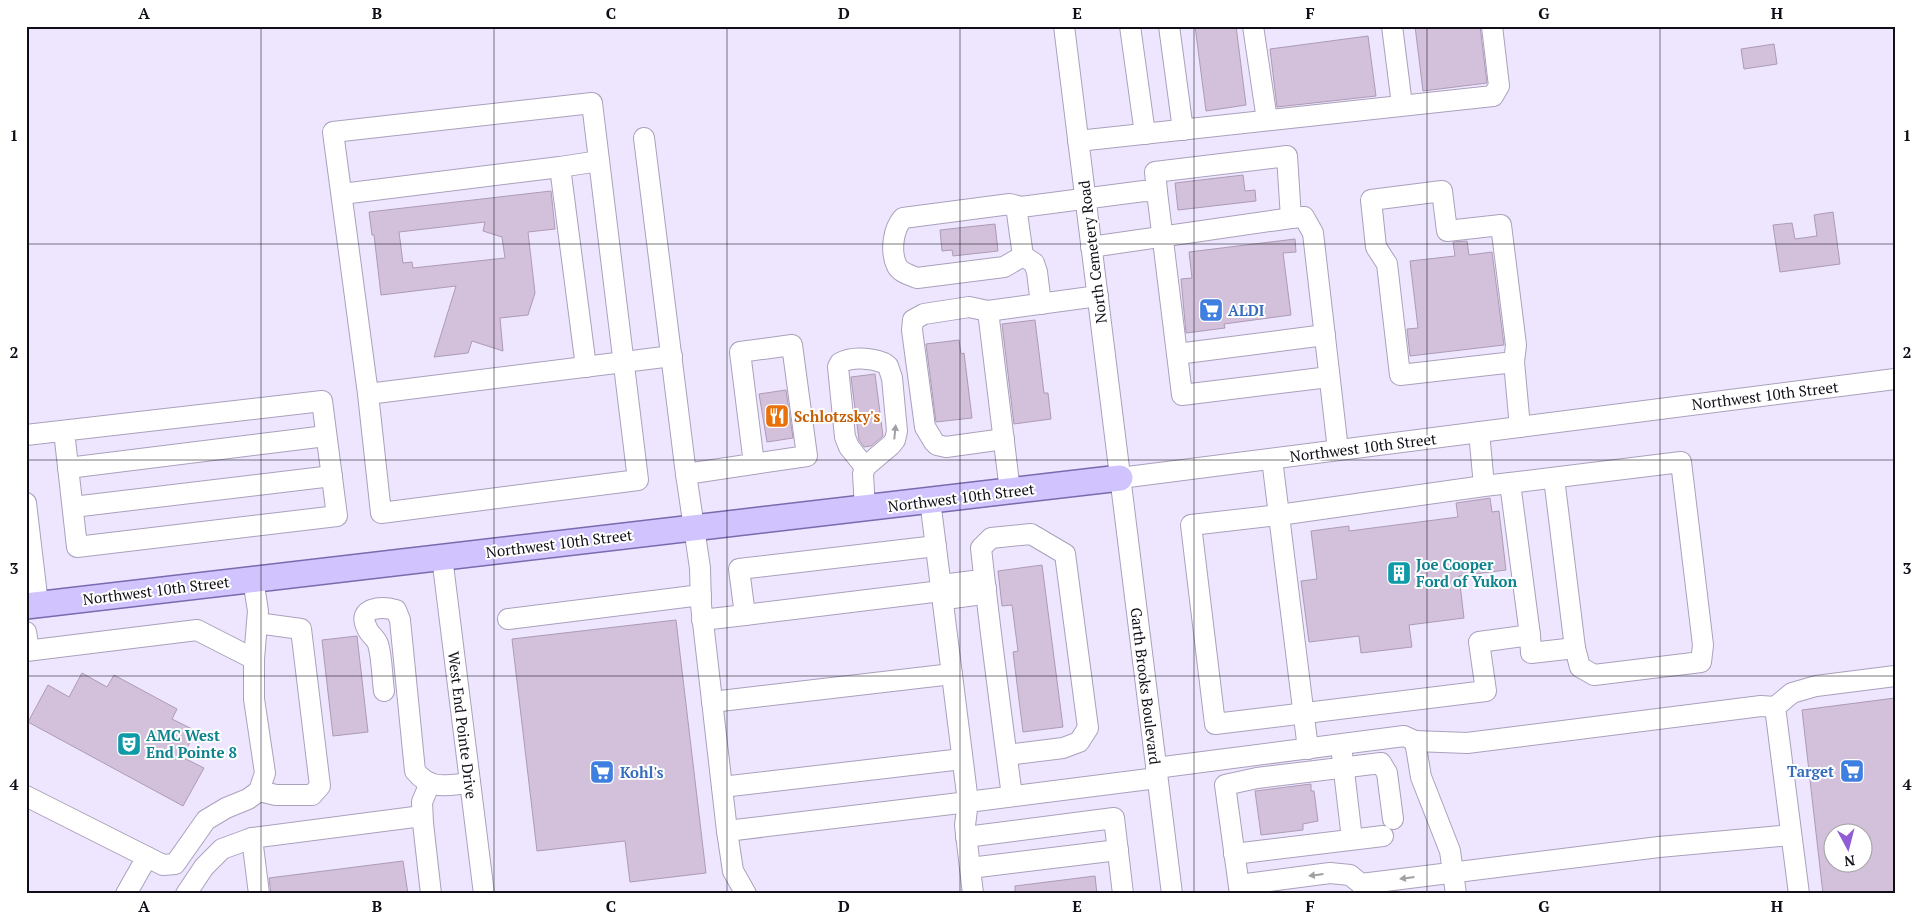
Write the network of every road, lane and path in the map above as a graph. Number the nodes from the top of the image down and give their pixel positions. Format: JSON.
{"nodes":[{"id":1,"x":1064,"y":26,"type":"edge"},
{"id":2,"x":1130,"y":26,"type":"edge"},
{"id":3,"x":1169,"y":26,"type":"edge"},
{"id":4,"x":1253,"y":26,"type":"edge"},
{"id":5,"x":1392,"y":26,"type":"edge"},
{"id":6,"x":1492,"y":26,"type":"edge"},
{"id":7,"x":1402,"y":106,"type":"junction"},
{"id":8,"x":1267,"y":120,"type":"junction"},
{"id":9,"x":1183,"y":130,"type":"junction"},
{"id":10,"x":1145,"y":134,"type":"junction"},
{"id":11,"x":644,"y":138,"type":"dead end"},
{"id":12,"x":1078,"y":141,"type":"junction"},
{"id":13,"x":599,"y":161,"type":"junction"},
{"id":14,"x":560,"y":167,"type":"junction"},
{"id":15,"x":1157,"y":192,"type":"junction"},
{"id":16,"x":342,"y":194,"type":"junction"},
{"id":17,"x":1086,"y":199,"type":"junction"},
{"id":18,"x":1016,"y":206,"type":"junction"},
{"id":19,"x":1291,"y":218,"type":"junction"},
{"id":20,"x":1161,"y":236,"type":"junction"},
{"id":21,"x":1092,"y":247,"type":"junction"},
{"id":22,"x":1023,"y":256,"type":"junction"},
{"id":23,"x":1098,"y":296,"type":"junction"},
{"id":24,"x":1041,"y":304,"type":"junction"},
{"id":25,"x":988,"y":311,"type":"junction"},
{"id":26,"x":1325,"y":335,"type":"junction"},
{"id":27,"x":1177,"y":354,"type":"junction"},
{"id":28,"x":672,"y":356,"type":"junction"},
{"id":29,"x":624,"y":362,"type":"junction"},
{"id":30,"x":1514,"y":362,"type":"junction"},
{"id":31,"x":586,"y":367,"type":"junction"},
{"id":32,"x":1329,"y":377,"type":"junction"},
{"id":33,"x":1895,"y":379,"type":"edge"},
{"id":34,"x":368,"y":394,"type":"junction"},
{"id":35,"x":1520,"y":427,"type":"junction"},
{"id":36,"x":64,"y":431,"type":"junction"},
{"id":37,"x":1479,"y":432,"type":"junction"},
{"id":38,"x":26,"y":435,"type":"edge"},
{"id":39,"x":326,"y":436,"type":"junction"},
{"id":40,"x":1004,"y":439,"type":"junction"},
{"id":41,"x":1338,"y":450,"type":"junction"},
{"id":42,"x":1272,"y":459,"type":"junction"},
{"id":43,"x":754,"y":464,"type":"junction"},
{"id":44,"x":865,"y":467,"type":"junction"},
{"id":45,"x":68,"y":468,"type":"junction"},
{"id":46,"x":686,"y":474,"type":"junction"},
{"id":47,"x":332,"y":476,"type":"junction"},
{"id":48,"x":1120,"y":478,"type":"junction"},
{"id":49,"x":1554,"y":478,"type":"junction"},
{"id":50,"x":1510,"y":483,"type":"junction"},
{"id":51,"x":1484,"y":486,"type":"junction"},
{"id":52,"x":1010,"y":491,"type":"junction"},
{"id":53,"x":930,"y":500,"type":"junction"},
{"id":54,"x":26,"y":502,"type":"edge"},
{"id":55,"x":73,"y":507,"type":"junction"},
{"id":56,"x":865,"y":508,"type":"junction"},
{"id":57,"x":1279,"y":515,"type":"junction"},
{"id":58,"x":694,"y":528,"type":"junction"},
{"id":59,"x":936,"y":546,"type":"junction"},
{"id":60,"x":442,"y":557,"type":"junction"},
{"id":61,"x":253,"y":579,"type":"junction"},
{"id":62,"x":986,"y":588,"type":"junction"},
{"id":63,"x":941,"y":591,"type":"junction"},
{"id":64,"x":700,"y":595,"type":"junction"},
{"id":65,"x":32,"y":605,"type":"edge"},
{"id":66,"x":744,"y":615,"type":"junction"},
{"id":67,"x":508,"y":619,"type":"dead end"},
{"id":68,"x":702,"y":620,"type":"junction"},
{"id":69,"x":257,"y":623,"type":"junction"},
{"id":70,"x":1530,"y":635,"type":"junction"},
{"id":71,"x":27,"y":644,"type":"edge"},
{"id":72,"x":1574,"y":648,"type":"junction"},
{"id":73,"x":254,"y":660,"type":"junction"},
{"id":74,"x":952,"y":674,"type":"junction"},
{"id":75,"x":1895,"y":676,"type":"edge"},
{"id":76,"x":384,"y":691,"type":"dead end"},
{"id":77,"x":712,"y":702,"type":"junction"},
{"id":78,"x":1775,"y":707,"type":"junction"},
{"id":79,"x":1303,"y":713,"type":"junction"},
{"id":80,"x":1415,"y":741,"type":"junction"},
{"id":81,"x":1341,"y":744,"type":"junction"},
{"id":82,"x":1308,"y":748,"type":"junction"},
{"id":83,"x":1007,"y":755,"type":"junction"},
{"id":84,"x":1255,"y":755,"type":"junction"},
{"id":85,"x":962,"y":759,"type":"junction"},
{"id":86,"x":1344,"y":767,"type":"junction"},
{"id":87,"x":1157,"y":773,"type":"junction"},
{"id":88,"x":1257,"y":778,"type":"junction"},
{"id":89,"x":430,"y":783,"type":"junction"},
{"id":90,"x":470,"y":783,"type":"junction"},
{"id":91,"x":722,"y":787,"type":"junction"},
{"id":92,"x":259,"y":791,"type":"junction"},
{"id":93,"x":26,"y":796,"type":"edge"},
{"id":94,"x":1012,"y":796,"type":"junction"},
{"id":95,"x":968,"y":802,"type":"junction"},
{"id":96,"x":422,"y":816,"type":"junction"},
{"id":97,"x":727,"y":831,"type":"junction"},
{"id":98,"x":1791,"y":835,"type":"junction"},
{"id":99,"x":966,"y":837,"type":"junction"},
{"id":100,"x":252,"y":838,"type":"junction"},
{"id":101,"x":1352,"y":839,"type":"junction"},
{"id":102,"x":1118,"y":850,"type":"junction"},
{"id":103,"x":1234,"y":854,"type":"junction"},
{"id":104,"x":147,"y":857,"type":"junction"},
{"id":105,"x":970,"y":868,"type":"junction"},
{"id":106,"x":1454,"y":873,"type":"junction"},
{"id":107,"x":1239,"y":889,"type":"edge"},
{"id":108,"x":1359,"y":889,"type":"edge"},
{"id":109,"x":970,"y":893,"type":"edge"},
{"id":110,"x":126,"y":894,"type":"edge"},
{"id":111,"x":186,"y":894,"type":"edge"},
{"id":112,"x":259,"y":894,"type":"edge"},
{"id":113,"x":431,"y":894,"type":"edge"},
{"id":114,"x":484,"y":894,"type":"edge"},
{"id":115,"x":746,"y":894,"type":"edge"},
{"id":116,"x":1123,"y":894,"type":"edge"},
{"id":117,"x":1172,"y":894,"type":"edge"},
{"id":118,"x":1456,"y":894,"type":"edge"},
{"id":119,"x":1798,"y":894,"type":"edge"}],
"edges":[{"from":1,"to":12,"type":"street","name":"North Cemetery Road"},
{"from":2,"to":10,"type":"street"},
{"from":3,"to":9,"type":"street"},
{"from":4,"to":8,"type":"street"},
{"from":5,"to":7,"type":"street"},
{"from":6,"to":7,"type":"street"},
{"from":7,"to":8,"type":"street"},
{"from":8,"to":9,"type":"street"},
{"from":9,"to":10,"type":"street"},
{"from":10,"to":12,"type":"street"},
{"from":11,"to":28,"type":"street"},
{"from":12,"to":17,"type":"street","name":"North Cemetery Road"},
{"from":13,"to":14,"type":"street"},
{"from":13,"to":16,"type":"street"},
{"from":13,"to":29,"type":"street"},
{"from":14,"to":16,"type":"street"},
{"from":14,"to":31,"type":"street"},
{"from":15,"to":17,"type":"street"},
{"from":15,"to":19,"type":"street"},
{"from":15,"to":20,"type":"street"},
{"from":16,"to":34,"type":"street"},
{"from":17,"to":18,"type":"street"},
{"from":17,"to":21,"type":"street","name":"North Cemetery Road"},
{"from":18,"to":22,"type":"street"},
{"from":18,"to":22,"type":"street"},
{"from":19,"to":20,"type":"street"},
{"from":19,"to":26,"type":"street"},
{"from":20,"to":21,"type":"street"},
{"from":20,"to":27,"type":"street"},
{"from":21,"to":23,"type":"street","name":"North Cemetery Road"},
{"from":22,"to":24,"type":"street"},
{"from":23,"to":24,"type":"street"},
{"from":23,"to":48,"type":"street","name":"North Cemetery Road"},
{"from":24,"to":25,"type":"street"},
{"from":25,"to":40,"type":"street"},
{"from":25,"to":40,"type":"street"},
{"from":26,"to":27,"type":"street"},
{"from":26,"to":32,"type":"street"},
{"from":27,"to":32,"type":"street"},
{"from":28,"to":29,"type":"street"},
{"from":28,"to":46,"type":"street"},
{"from":29,"to":31,"type":"street"},
{"from":29,"to":34,"type":"street"},
{"from":30,"to":30,"type":"street"},
{"from":30,"to":35,"type":"street"},
{"from":31,"to":34,"type":"street"},
{"from":32,"to":41,"type":"street"},
{"from":33,"to":35,"type":"street","name":"Northwest 10th Street"},
{"from":35,"to":37,"type":"street","name":"Northwest 10th Street"},
{"from":36,"to":38,"type":"street"},
{"from":36,"to":39,"type":"street"},
{"from":36,"to":45,"type":"street"},
{"from":37,"to":41,"type":"street","name":"Northwest 10th Street"},
{"from":37,"to":51,"type":"street"},
{"from":39,"to":45,"type":"street"},
{"from":39,"to":47,"type":"street"},
{"from":40,"to":52,"type":"street"},
{"from":41,"to":42,"type":"street","name":"Northwest 10th Street"},
{"from":42,"to":48,"type":"street","name":"Northwest 10th Street"},
{"from":42,"to":57,"type":"street"},
{"from":43,"to":43,"type":"street"},
{"from":43,"to":46,"type":"street"},
{"from":44,"to":44,"type":"street","one_way":true},
{"from":44,"to":56,"type":"street"},
{"from":45,"to":55,"type":"street"},
{"from":46,"to":58,"type":"street"},
{"from":47,"to":55,"type":"street"},
{"from":47,"to":55,"type":"street"},
{"from":48,"to":52,"type":"main road","name":"Northwest 10th Street"},
{"from":48,"to":87,"type":"street","name":"Garth Brooks Boulevard"},
{"from":49,"to":50,"type":"street"},
{"from":49,"to":72,"type":"street"},
{"from":49,"to":72,"type":"street"},
{"from":50,"to":51,"type":"street"},
{"from":50,"to":70,"type":"street"},
{"from":51,"to":57,"type":"street"},
{"from":52,"to":53,"type":"main road","name":"Northwest 10th Street"},
{"from":53,"to":56,"type":"main road","name":"Northwest 10th Street"},
{"from":53,"to":59,"type":"street"},
{"from":54,"to":65,"type":"street"},
{"from":56,"to":58,"type":"main road","name":"Northwest 10th Street"},
{"from":57,"to":79,"type":"street"},
{"from":57,"to":79,"type":"street"},
{"from":58,"to":60,"type":"main road","name":"Northwest 10th Street"},
{"from":58,"to":64,"type":"street"},
{"from":59,"to":63,"type":"street"},
{"from":59,"to":66,"type":"street"},
{"from":60,"to":61,"type":"main road","name":"Northwest 10th Street"},
{"from":60,"to":90,"type":"street","name":"West End Pointe Drive"},
{"from":61,"to":65,"type":"main road","name":"Northwest 10th Street"},
{"from":61,"to":69,"type":"street"},
{"from":62,"to":63,"type":"street"},
{"from":62,"to":83,"type":"street"},
{"from":62,"to":83,"type":"street"},
{"from":63,"to":66,"type":"street"},
{"from":63,"to":74,"type":"street"},
{"from":64,"to":67,"type":"street"},
{"from":64,"to":68,"type":"street"},
{"from":66,"to":68,"type":"street"},
{"from":68,"to":77,"type":"street"},
{"from":69,"to":73,"type":"street"},
{"from":69,"to":92,"type":"street"},
{"from":70,"to":72,"type":"street"},
{"from":70,"to":79,"type":"street"},
{"from":71,"to":73,"type":"street"},
{"from":73,"to":92,"type":"street"},
{"from":74,"to":77,"type":"street"},
{"from":74,"to":85,"type":"street"},
{"from":75,"to":78,"type":"street"},
{"from":76,"to":89,"type":"street"},
{"from":77,"to":91,"type":"street"},
{"from":78,"to":80,"type":"street"},
{"from":78,"to":98,"type":"street"},
{"from":79,"to":82,"type":"street"},
{"from":80,"to":81,"type":"street"},
{"from":80,"to":106,"type":"street"},
{"from":81,"to":82,"type":"street"},
{"from":81,"to":86,"type":"street"},
{"from":82,"to":84,"type":"street"},
{"from":83,"to":94,"type":"street"},
{"from":84,"to":87,"type":"street"},
{"from":84,"to":88,"type":"street"},
{"from":85,"to":91,"type":"street"},
{"from":85,"to":95,"type":"street"},
{"from":86,"to":88,"type":"street"},
{"from":86,"to":101,"type":"street"},
{"from":86,"to":101,"type":"street"},
{"from":87,"to":94,"type":"street"},
{"from":87,"to":117,"type":"street","name":"Garth Brooks Boulevard"},
{"from":88,"to":103,"type":"street"},
{"from":89,"to":90,"type":"street"},
{"from":89,"to":96,"type":"street"},
{"from":90,"to":114,"type":"street","name":"West End Pointe Drive"},
{"from":91,"to":97,"type":"street"},
{"from":92,"to":104,"type":"street"},
{"from":93,"to":104,"type":"street"},
{"from":94,"to":95,"type":"street"},
{"from":95,"to":97,"type":"street"},
{"from":95,"to":99,"type":"street"},
{"from":96,"to":100,"type":"street"},
{"from":96,"to":113,"type":"street"},
{"from":97,"to":115,"type":"street"},
{"from":98,"to":106,"type":"street"},
{"from":98,"to":119,"type":"street"},
{"from":99,"to":102,"type":"street"},
{"from":99,"to":105,"type":"street"},
{"from":100,"to":111,"type":"street"},
{"from":100,"to":112,"type":"street"},
{"from":101,"to":103,"type":"street"},
{"from":102,"to":105,"type":"street"},
{"from":102,"to":116,"type":"street"},
{"from":103,"to":107,"type":"street"},
{"from":104,"to":110,"type":"street"},
{"from":105,"to":109,"type":"street"},
{"from":106,"to":108,"type":"street","one_way":true},
{"from":106,"to":118,"type":"street"},
{"from":108,"to":107,"type":"street","one_way":true}]}
